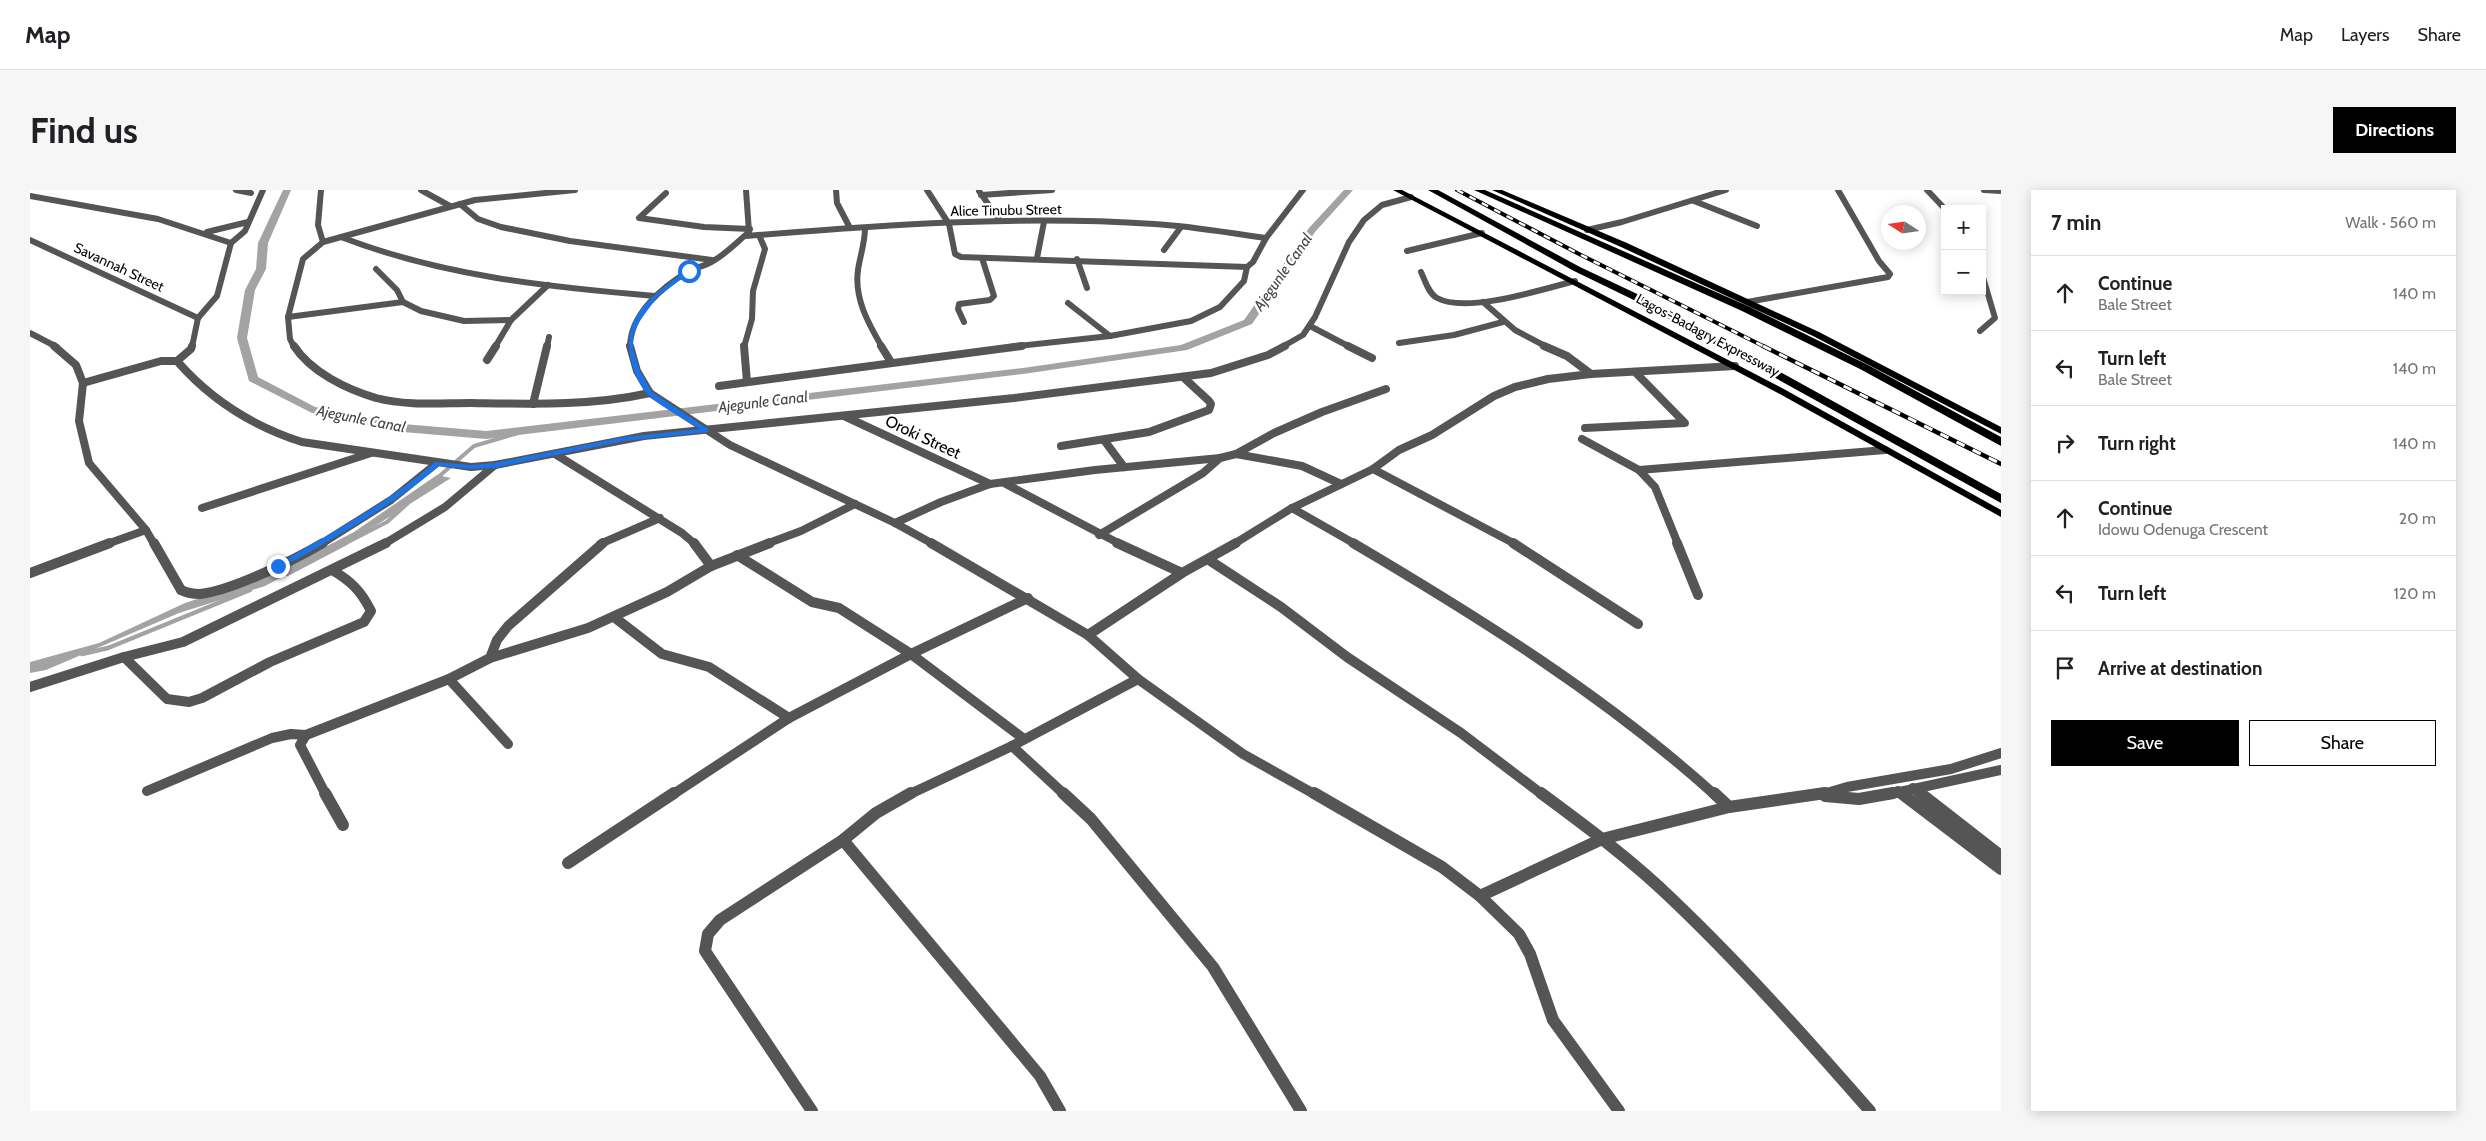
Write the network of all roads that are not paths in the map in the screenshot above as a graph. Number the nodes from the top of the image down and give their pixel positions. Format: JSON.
{"nodes":[{"id":1,"x":236,"y":190,"type":"edge"},
{"id":2,"x":263,"y":190,"type":"edge"},
{"id":3,"x":321,"y":190,"type":"edge"},
{"id":4,"x":421,"y":190,"type":"edge"},
{"id":5,"x":575,"y":190,"type":"edge"},
{"id":6,"x":746,"y":190,"type":"edge"},
{"id":7,"x":836,"y":190,"type":"edge"},
{"id":8,"x":926,"y":190,"type":"edge"},
{"id":9,"x":1040,"y":190,"type":"edge"},
{"id":10,"x":1052,"y":190,"type":"edge"},
{"id":11,"x":1302,"y":190,"type":"edge"},
{"id":12,"x":1397,"y":190,"type":"edge"},
{"id":13,"x":1432,"y":190,"type":"edge"},
{"id":14,"x":1478,"y":190,"type":"edge"},
{"id":15,"x":1496,"y":190,"type":"edge"},
{"id":16,"x":1726,"y":190,"type":"edge"},
{"id":17,"x":1838,"y":190,"type":"edge"},
{"id":18,"x":1927,"y":190,"type":"edge"},
{"id":19,"x":1984,"y":190,"type":"edge"},
{"id":20,"x":2001,"y":191,"type":"edge"},
{"id":21,"x":252,"y":193,"type":"dead end"},
{"id":22,"x":666,"y":193,"type":"dead end"},
{"id":23,"x":979,"y":193,"type":"edge"},
{"id":24,"x":30,"y":196,"type":"edge"},
{"id":25,"x":1411,"y":197,"type":"junction"},
{"id":26,"x":1694,"y":201,"type":"junction"},
{"id":27,"x":460,"y":204,"type":"junction"},
{"id":28,"x":1941,"y":205,"type":"edge"},
{"id":29,"x":450,"y":206,"type":"junction"},
{"id":30,"x":1000,"y":221,"type":"junction"},
{"id":31,"x":248,"y":222,"type":"junction"},
{"id":32,"x":1044,"y":222,"type":"junction"},
{"id":33,"x":949,"y":224,"type":"junction"},
{"id":34,"x":1757,"y":226,"type":"dead end"},
{"id":35,"x":1181,"y":227,"type":"junction"},
{"id":36,"x":850,"y":228,"type":"junction"},
{"id":37,"x":865,"y":228,"type":"junction"},
{"id":38,"x":750,"y":229,"type":"junction"},
{"id":39,"x":1587,"y":230,"type":"junction"},
{"id":40,"x":207,"y":232,"type":"junction"},
{"id":41,"x":1482,"y":233,"type":"junction"},
{"id":42,"x":760,"y":235,"type":"junction"},
{"id":43,"x":746,"y":236,"type":"junction"},
{"id":44,"x":341,"y":237,"type":"junction"},
{"id":45,"x":1266,"y":238,"type":"junction"},
{"id":46,"x":30,"y":240,"type":"edge"},
{"id":47,"x":323,"y":242,"type":"junction"},
{"id":48,"x":231,"y":243,"type":"junction"},
{"id":49,"x":1164,"y":250,"type":"dead end"},
{"id":50,"x":1407,"y":251,"type":"dead end"},
{"id":51,"x":982,"y":258,"type":"junction"},
{"id":52,"x":1038,"y":258,"type":"junction"},
{"id":53,"x":1077,"y":259,"type":"junction"},
{"id":54,"x":714,"y":260,"type":"junction"},
{"id":55,"x":1247,"y":267,"type":"junction"},
{"id":56,"x":376,"y":269,"type":"dead end"},
{"id":57,"x":1421,"y":272,"type":"dead end"},
{"id":58,"x":1575,"y":281,"type":"junction"},
{"id":59,"x":548,"y":285,"type":"junction"},
{"id":60,"x":1087,"y":288,"type":"dead end"},
{"id":61,"x":1986,"y":288,"type":"edge"},
{"id":62,"x":655,"y":296,"type":"junction"},
{"id":63,"x":403,"y":302,"type":"junction"},
{"id":64,"x":1483,"y":302,"type":"junction"},
{"id":65,"x":1747,"y":302,"type":"junction"},
{"id":66,"x":1068,"y":303,"type":"dead end"},
{"id":67,"x":288,"y":317,"type":"junction"},
{"id":68,"x":198,"y":318,"type":"junction"},
{"id":69,"x":511,"y":320,"type":"junction"},
{"id":70,"x":964,"y":322,"type":"dead end"},
{"id":71,"x":1503,"y":322,"type":"junction"},
{"id":72,"x":1310,"y":326,"type":"junction"},
{"id":73,"x":1980,"y":331,"type":"dead end"},
{"id":74,"x":30,"y":333,"type":"edge"},
{"id":75,"x":1110,"y":336,"type":"junction"},
{"id":76,"x":548,"y":337,"type":"dead end"},
{"id":77,"x":1399,"y":343,"type":"dead end"},
{"id":78,"x":1372,"y":358,"type":"dead end"},
{"id":79,"x":487,"y":360,"type":"dead end"},
{"id":80,"x":177,"y":361,"type":"junction"},
{"id":81,"x":890,"y":362,"type":"junction"},
{"id":82,"x":1735,"y":366,"type":"junction"},
{"id":83,"x":1635,"y":372,"type":"junction"},
{"id":84,"x":1591,"y":374,"type":"junction"},
{"id":85,"x":1183,"y":377,"type":"junction"},
{"id":86,"x":747,"y":382,"type":"junction"},
{"id":87,"x":82,"y":384,"type":"junction"},
{"id":88,"x":719,"y":386,"type":"dead end"},
{"id":89,"x":1386,"y":390,"type":"dead end"},
{"id":90,"x":652,"y":395,"type":"junction"},
{"id":91,"x":533,"y":404,"type":"junction"},
{"id":92,"x":844,"y":416,"type":"junction"},
{"id":93,"x":702,"y":428,"type":"junction"},
{"id":94,"x":1585,"y":428,"type":"dead end"},
{"id":95,"x":2001,"y":431,"type":"edge"},
{"id":96,"x":1582,"y":439,"type":"dead end"},
{"id":97,"x":1104,"y":440,"type":"junction"},
{"id":98,"x":2001,"y":442,"type":"edge"},
{"id":99,"x":1061,"y":446,"type":"dead end"},
{"id":100,"x":1885,"y":450,"type":"junction"},
{"id":101,"x":371,"y":453,"type":"junction"},
{"id":102,"x":555,"y":454,"type":"junction"},
{"id":103,"x":1236,"y":454,"type":"junction"},
{"id":104,"x":1220,"y":458,"type":"junction"},
{"id":105,"x":438,"y":463,"type":"junction"},
{"id":106,"x":494,"y":466,"type":"junction"},
{"id":107,"x":1124,"y":467,"type":"junction"},
{"id":108,"x":1373,"y":469,"type":"junction"},
{"id":109,"x":1639,"y":470,"type":"junction"},
{"id":110,"x":1004,"y":483,"type":"junction"},
{"id":111,"x":990,"y":484,"type":"junction"},
{"id":112,"x":1341,"y":484,"type":"junction"},
{"id":113,"x":2001,"y":499,"type":"edge"},
{"id":114,"x":855,"y":504,"type":"junction"},
{"id":115,"x":202,"y":508,"type":"dead end"},
{"id":116,"x":1292,"y":508,"type":"junction"},
{"id":117,"x":2001,"y":514,"type":"edge"},
{"id":118,"x":660,"y":518,"type":"junction"},
{"id":119,"x":894,"y":523,"type":"junction"},
{"id":120,"x":146,"y":530,"type":"junction"},
{"id":121,"x":1099,"y":534,"type":"junction"},
{"id":122,"x":737,"y":555,"type":"junction"},
{"id":123,"x":1209,"y":560,"type":"junction"},
{"id":124,"x":711,"y":566,"type":"junction"},
{"id":125,"x":332,"y":570,"type":"junction"},
{"id":126,"x":30,"y":573,"type":"edge"},
{"id":127,"x":1182,"y":573,"type":"junction"},
{"id":128,"x":1698,"y":595,"type":"dead end"},
{"id":129,"x":1028,"y":598,"type":"junction"},
{"id":130,"x":614,"y":616,"type":"junction"},
{"id":131,"x":1638,"y":624,"type":"dead end"},
{"id":132,"x":1088,"y":635,"type":"junction"},
{"id":133,"x":910,"y":654,"type":"junction"},
{"id":134,"x":124,"y":657,"type":"junction"},
{"id":135,"x":490,"y":658,"type":"junction"},
{"id":136,"x":448,"y":679,"type":"junction"},
{"id":137,"x":1138,"y":679,"type":"junction"},
{"id":138,"x":30,"y":687,"type":"edge"},
{"id":139,"x":789,"y":718,"type":"junction"},
{"id":140,"x":306,"y":735,"type":"junction"},
{"id":141,"x":1024,"y":739,"type":"junction"},
{"id":142,"x":508,"y":744,"type":"dead end"},
{"id":143,"x":1012,"y":746,"type":"junction"},
{"id":144,"x":2001,"y":753,"type":"edge"},
{"id":145,"x":2001,"y":770,"type":"edge"},
{"id":146,"x":1900,"y":778,"type":"junction"},
{"id":147,"x":1880,"y":781,"type":"junction"},
{"id":148,"x":1915,"y":790,"type":"junction"},
{"id":149,"x":147,"y":792,"type":"dead end"},
{"id":150,"x":1901,"y":792,"type":"junction"},
{"id":151,"x":1816,"y":796,"type":"junction"},
{"id":152,"x":1729,"y":807,"type":"junction"},
{"id":153,"x":343,"y":825,"type":"dead end"},
{"id":154,"x":1602,"y":839,"type":"junction"},
{"id":155,"x":843,"y":840,"type":"junction"},
{"id":156,"x":2001,"y":856,"type":"edge"},
{"id":157,"x":568,"y":864,"type":"dead end"},
{"id":158,"x":2001,"y":869,"type":"edge"},
{"id":159,"x":1480,"y":896,"type":"junction"},
{"id":160,"x":812,"y":1111,"type":"edge"},
{"id":161,"x":1060,"y":1111,"type":"edge"},
{"id":162,"x":1301,"y":1111,"type":"edge"},
{"id":163,"x":1619,"y":1111,"type":"edge"},
{"id":164,"x":1870,"y":1111,"type":"edge"}],
"edges":[{"from":1,"to":21,"type":"street"},
{"from":2,"to":31,"type":"street"},
{"from":3,"to":47,"type":"street"},
{"from":4,"to":29,"type":"street"},
{"from":5,"to":27,"type":"street"},
{"from":6,"to":38,"type":"street"},
{"from":7,"to":36,"type":"street"},
{"from":8,"to":33,"type":"street"},
{"from":9,"to":10,"type":"street"},
{"from":9,"to":23,"type":"street"},
{"from":11,"to":45,"type":"street"},
{"from":12,"to":25,"type":"main road","name":"Lagos-Badagry Expressway"},
{"from":13,"to":113,"type":"highway","name":"Lagos-Badagry Expressway"},
{"from":14,"to":98,"type":"highway"},
{"from":15,"to":39,"type":"main road"},
{"from":16,"to":26,"type":"street"},
{"from":17,"to":65,"type":"street"},
{"from":18,"to":28,"type":"street"},
{"from":19,"to":20,"type":"street"},
{"from":22,"to":38,"type":"street"},
{"from":23,"to":30,"type":"street"},
{"from":24,"to":40,"type":"street"},
{"from":25,"to":41,"type":"main road","name":"Lagos-Badagry Expressway"},
{"from":25,"to":72,"type":"street"},
{"from":26,"to":34,"type":"street"},
{"from":26,"to":39,"type":"street"},
{"from":27,"to":29,"type":"street"},
{"from":27,"to":54,"type":"street"},
{"from":29,"to":44,"type":"street"},
{"from":30,"to":32,"type":"street","name":"Alice Tinubu Street"},
{"from":30,"to":33,"type":"street","name":"Alice Tinubu Street"},
{"from":31,"to":40,"type":"street"},
{"from":31,"to":48,"type":"street"},
{"from":32,"to":35,"type":"street","name":"Alice Tinubu Street"},
{"from":32,"to":52,"type":"street"},
{"from":33,"to":37,"type":"street","name":"Alice Tinubu Street"},
{"from":33,"to":51,"type":"street"},
{"from":35,"to":45,"type":"street","name":"Alice Tinubu Street"},
{"from":35,"to":49,"type":"street"},
{"from":36,"to":37,"type":"street","name":"Alice Tinubu Street"},
{"from":36,"to":42,"type":"street","name":"Alice Tinubu Street"},
{"from":37,"to":81,"type":"street"},
{"from":38,"to":43,"type":"street"},
{"from":39,"to":65,"type":"main road"},
{"from":40,"to":48,"type":"street"},
{"from":41,"to":50,"type":"street"},
{"from":41,"to":58,"type":"main road","name":"Lagos-Badagry Expressway"},
{"from":42,"to":43,"type":"street","name":"Alice Tinubu Street"},
{"from":42,"to":86,"type":"street"},
{"from":43,"to":54,"type":"street"},
{"from":44,"to":47,"type":"street"},
{"from":44,"to":59,"type":"street"},
{"from":45,"to":55,"type":"street"},
{"from":46,"to":68,"type":"street","name":"Savannah Street"},
{"from":47,"to":67,"type":"street"},
{"from":48,"to":68,"type":"street"},
{"from":51,"to":52,"type":"street"},
{"from":51,"to":70,"type":"street"},
{"from":52,"to":53,"type":"street"},
{"from":53,"to":55,"type":"street"},
{"from":53,"to":60,"type":"street"},
{"from":54,"to":62,"type":"street"},
{"from":55,"to":75,"type":"street"},
{"from":56,"to":63,"type":"street"},
{"from":57,"to":64,"type":"street"},
{"from":58,"to":64,"type":"street"},
{"from":58,"to":82,"type":"main road","name":"Lagos-Badagry Expressway"},
{"from":59,"to":62,"type":"street"},
{"from":59,"to":69,"type":"street"},
{"from":61,"to":73,"type":"street"},
{"from":62,"to":90,"type":"street"},
{"from":63,"to":67,"type":"street"},
{"from":63,"to":69,"type":"street"},
{"from":64,"to":71,"type":"street"},
{"from":65,"to":95,"type":"main road"},
{"from":66,"to":75,"type":"street"},
{"from":67,"to":91,"type":"street"},
{"from":68,"to":80,"type":"street"},
{"from":69,"to":79,"type":"street"},
{"from":71,"to":77,"type":"street"},
{"from":71,"to":84,"type":"street"},
{"from":72,"to":78,"type":"street"},
{"from":72,"to":85,"type":"street"},
{"from":74,"to":87,"type":"street"},
{"from":75,"to":81,"type":"street"},
{"from":76,"to":91,"type":"street"},
{"from":80,"to":87,"type":"street"},
{"from":80,"to":101,"type":"street"},
{"from":81,"to":86,"type":"street"},
{"from":82,"to":83,"type":"street"},
{"from":82,"to":100,"type":"main road","name":"Lagos-Badagry Expressway"},
{"from":83,"to":84,"type":"street"},
{"from":83,"to":94,"type":"street"},
{"from":84,"to":108,"type":"street"},
{"from":85,"to":92,"type":"street"},
{"from":85,"to":97,"type":"street"},
{"from":86,"to":88,"type":"street"},
{"from":87,"to":120,"type":"street"},
{"from":89,"to":103,"type":"street"},
{"from":90,"to":91,"type":"street"},
{"from":90,"to":93,"type":"street"},
{"from":92,"to":93,"type":"street"},
{"from":92,"to":111,"type":"street","name":"Oroki Street"},
{"from":93,"to":102,"type":"street"},
{"from":93,"to":114,"type":"street"},
{"from":96,"to":109,"type":"street"},
{"from":97,"to":99,"type":"street"},
{"from":97,"to":107,"type":"street"},
{"from":100,"to":109,"type":"street"},
{"from":100,"to":117,"type":"main road","name":"Lagos-Badagry Expressway"},
{"from":101,"to":105,"type":"street"},
{"from":101,"to":115,"type":"street"},
{"from":102,"to":106,"type":"street"},
{"from":102,"to":118,"type":"street"},
{"from":103,"to":104,"type":"street"},
{"from":103,"to":112,"type":"street"},
{"from":104,"to":107,"type":"street"},
{"from":104,"to":121,"type":"street"},
{"from":105,"to":106,"type":"street"},
{"from":105,"to":120,"type":"street"},
{"from":106,"to":125,"type":"street"},
{"from":107,"to":110,"type":"street"},
{"from":108,"to":112,"type":"street"},
{"from":108,"to":131,"type":"street"},
{"from":109,"to":128,"type":"street"},
{"from":110,"to":111,"type":"street"},
{"from":110,"to":121,"type":"street"},
{"from":111,"to":119,"type":"street"},
{"from":112,"to":116,"type":"street"},
{"from":114,"to":119,"type":"street"},
{"from":114,"to":122,"type":"street"},
{"from":116,"to":123,"type":"street"},
{"from":116,"to":152,"type":"street"},
{"from":118,"to":124,"type":"street"},
{"from":118,"to":135,"type":"street"},
{"from":119,"to":129,"type":"street"},
{"from":120,"to":126,"type":"street"},
{"from":121,"to":127,"type":"street"},
{"from":122,"to":124,"type":"street"},
{"from":122,"to":133,"type":"street"},
{"from":123,"to":127,"type":"street"},
{"from":123,"to":154,"type":"street"},
{"from":124,"to":130,"type":"street"},
{"from":125,"to":134,"type":"street"},
{"from":125,"to":134,"type":"street"},
{"from":127,"to":132,"type":"street"},
{"from":129,"to":132,"type":"street"},
{"from":129,"to":133,"type":"street"},
{"from":130,"to":135,"type":"street"},
{"from":130,"to":139,"type":"street"},
{"from":132,"to":137,"type":"street"},
{"from":133,"to":139,"type":"street"},
{"from":133,"to":141,"type":"street"},
{"from":134,"to":138,"type":"street"},
{"from":135,"to":136,"type":"street"},
{"from":136,"to":140,"type":"street"},
{"from":136,"to":142,"type":"street"},
{"from":137,"to":141,"type":"street"},
{"from":137,"to":159,"type":"street"},
{"from":139,"to":157,"type":"street"},
{"from":140,"to":149,"type":"street"},
{"from":140,"to":153,"type":"street"},
{"from":141,"to":143,"type":"street"},
{"from":143,"to":155,"type":"street"},
{"from":143,"to":162,"type":"street"},
{"from":144,"to":146,"type":"street"},
{"from":145,"to":148,"type":"street"},
{"from":146,"to":147,"type":"street"},
{"from":146,"to":148,"type":"street"},
{"from":147,"to":150,"type":"street"},
{"from":147,"to":151,"type":"street"},
{"from":148,"to":150,"type":"street"},
{"from":148,"to":156,"type":"street"},
{"from":150,"to":151,"type":"street"},
{"from":150,"to":158,"type":"street"},
{"from":151,"to":152,"type":"street"},
{"from":152,"to":154,"type":"street"},
{"from":154,"to":159,"type":"street"},
{"from":154,"to":164,"type":"street"},
{"from":155,"to":160,"type":"street"},
{"from":155,"to":161,"type":"street"},
{"from":159,"to":163,"type":"street"}]}
